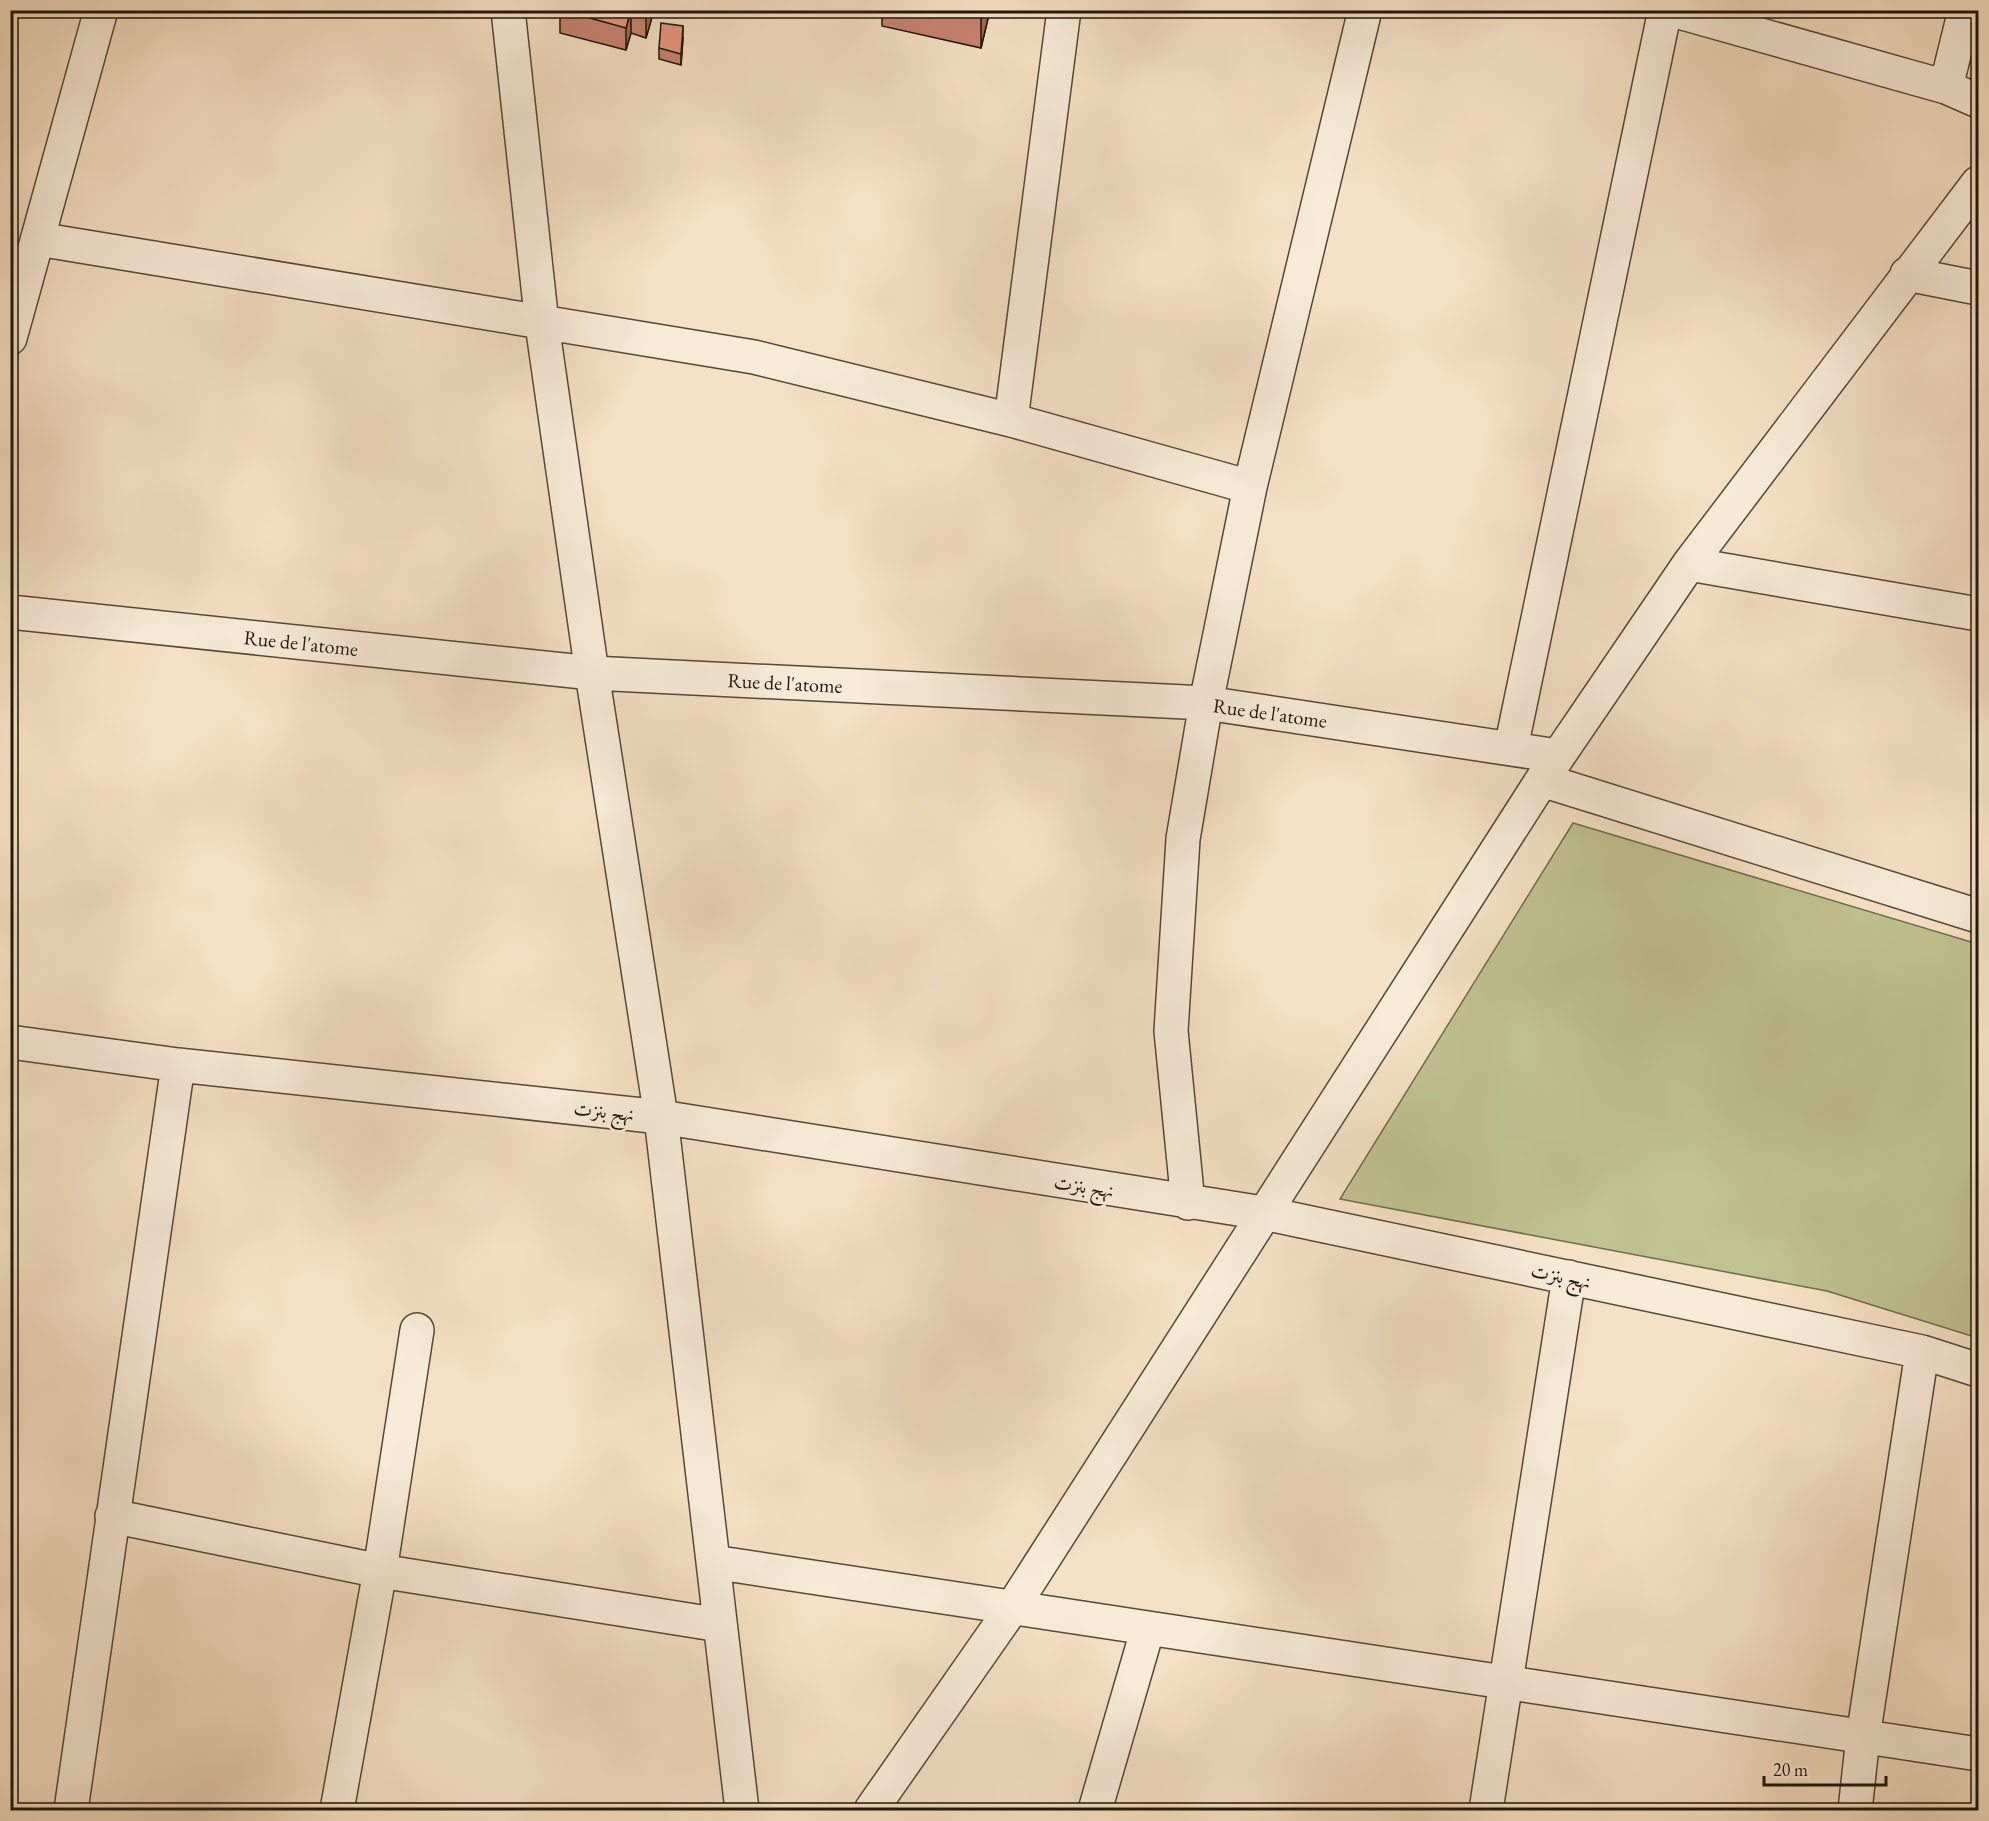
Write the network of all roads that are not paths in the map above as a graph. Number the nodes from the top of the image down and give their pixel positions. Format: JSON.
{"nodes":[{"id":1,"x":101,"y":10,"type":"edge"},
{"id":2,"x":508,"y":10,"type":"edge"},
{"id":3,"x":1064,"y":10,"type":"edge"},
{"id":4,"x":1365,"y":10,"type":"edge"},
{"id":5,"x":1665,"y":10,"type":"edge"},
{"id":6,"x":1672,"y":10,"type":"edge"},
{"id":7,"x":1965,"y":10,"type":"edge"},
{"id":8,"x":1946,"y":87,"type":"junction"},
{"id":9,"x":1978,"y":101,"type":"edge"},
{"id":10,"x":1978,"y":183,"type":"edge"},
{"id":11,"x":26,"y":258,"type":"edge"},
{"id":12,"x":1907,"y":274,"type":"junction"},
{"id":13,"x":1978,"y":288,"type":"edge"},
{"id":14,"x":542,"y":324,"type":"junction"},
{"id":15,"x":10,"y":338,"type":"edge"},
{"id":16,"x":1011,"y":420,"type":"junction"},
{"id":17,"x":1250,"y":487,"type":"junction"},
{"id":18,"x":1689,"y":564,"type":"junction"},
{"id":19,"x":10,"y":612,"type":"edge"},
{"id":20,"x":1978,"y":614,"type":"edge"},
{"id":21,"x":592,"y":673,"type":"junction"},
{"id":22,"x":1206,"y":703,"type":"junction"},
{"id":23,"x":1511,"y":748,"type":"junction"},
{"id":24,"x":1550,"y":768,"type":"junction"},
{"id":25,"x":1978,"y":916,"type":"edge"},
{"id":26,"x":10,"y":1042,"type":"edge"},
{"id":27,"x":178,"y":1065,"type":"junction"},
{"id":28,"x":661,"y":1117,"type":"junction"},
{"id":29,"x":1188,"y":1203,"type":"junction"},
{"id":30,"x":1263,"y":1213,"type":"junction"},
{"id":31,"x":1569,"y":1277,"type":"junction"},
{"id":32,"x":417,"y":1330,"type":"dead end"},
{"id":33,"x":1922,"y":1352,"type":"junction"},
{"id":34,"x":1978,"y":1370,"type":"edge"},
{"id":35,"x":112,"y":1516,"type":"junction"},
{"id":36,"x":713,"y":1562,"type":"junction"},
{"id":37,"x":380,"y":1571,"type":"junction"},
{"id":38,"x":1012,"y":1608,"type":"junction"},
{"id":39,"x":720,"y":1625,"type":"junction"},
{"id":40,"x":1148,"y":1628,"type":"junction"},
{"id":41,"x":1507,"y":1682,"type":"junction"},
{"id":42,"x":1863,"y":1737,"type":"junction"},
{"id":43,"x":1978,"y":1754,"type":"edge"},
{"id":44,"x":71,"y":1810,"type":"edge"},
{"id":45,"x":337,"y":1810,"type":"edge"},
{"id":46,"x":741,"y":1810,"type":"edge"},
{"id":47,"x":871,"y":1810,"type":"edge"},
{"id":48,"x":1095,"y":1810,"type":"edge"},
{"id":49,"x":1486,"y":1810,"type":"edge"},
{"id":50,"x":1856,"y":1810,"type":"edge"}],
"edges":[{"from":1,"to":11,"type":"street"},
{"from":2,"to":14,"type":"street"},
{"from":3,"to":16,"type":"street"},
{"from":4,"to":17,"type":"street"},
{"from":5,"to":23,"type":"street"},
{"from":6,"to":8,"type":"street"},
{"from":7,"to":8,"type":"street"},
{"from":8,"to":9,"type":"street"},
{"from":10,"to":12,"type":"street"},
{"from":11,"to":14,"type":"street"},
{"from":11,"to":15,"type":"street"},
{"from":12,"to":13,"type":"street"},
{"from":12,"to":18,"type":"street"},
{"from":14,"to":16,"type":"street"},
{"from":14,"to":21,"type":"street"},
{"from":16,"to":17,"type":"street"},
{"from":17,"to":22,"type":"street"},
{"from":18,"to":20,"type":"street"},
{"from":18,"to":24,"type":"street"},
{"from":19,"to":21,"type":"street","name":"Rue de l'atome"},
{"from":21,"to":22,"type":"street","name":"Rue de l'atome"},
{"from":21,"to":28,"type":"street"},
{"from":22,"to":23,"type":"street","name":"Rue de l'atome"},
{"from":22,"to":29,"type":"street"},
{"from":23,"to":24,"type":"street","name":"Rue de l'atome"},
{"from":24,"to":25,"type":"street","name":"Rue de l'atome"},
{"from":24,"to":30,"type":"street"},
{"from":26,"to":27,"type":"street","name":"نهج بنزت"},
{"from":27,"to":28,"type":"street","name":"نهج بنزت"},
{"from":27,"to":35,"type":"street"},
{"from":28,"to":29,"type":"street","name":"نهج بنزت"},
{"from":28,"to":36,"type":"street"},
{"from":29,"to":30,"type":"street","name":"نهج بنزت"},
{"from":30,"to":31,"type":"street","name":"نهج بنزت"},
{"from":30,"to":38,"type":"street"},
{"from":31,"to":33,"type":"street","name":"نهج بنزت"},
{"from":31,"to":41,"type":"street"},
{"from":32,"to":37,"type":"street"},
{"from":33,"to":34,"type":"street","name":"نهج بنزت"},
{"from":33,"to":42,"type":"street"},
{"from":35,"to":37,"type":"street"},
{"from":35,"to":44,"type":"street"},
{"from":36,"to":38,"type":"street"},
{"from":36,"to":39,"type":"street"},
{"from":37,"to":39,"type":"street"},
{"from":37,"to":45,"type":"street"},
{"from":38,"to":40,"type":"street"},
{"from":38,"to":47,"type":"street"},
{"from":39,"to":46,"type":"street"},
{"from":40,"to":41,"type":"street"},
{"from":40,"to":48,"type":"street"},
{"from":41,"to":42,"type":"street"},
{"from":41,"to":49,"type":"street"},
{"from":42,"to":43,"type":"street"},
{"from":42,"to":50,"type":"street"}]}
